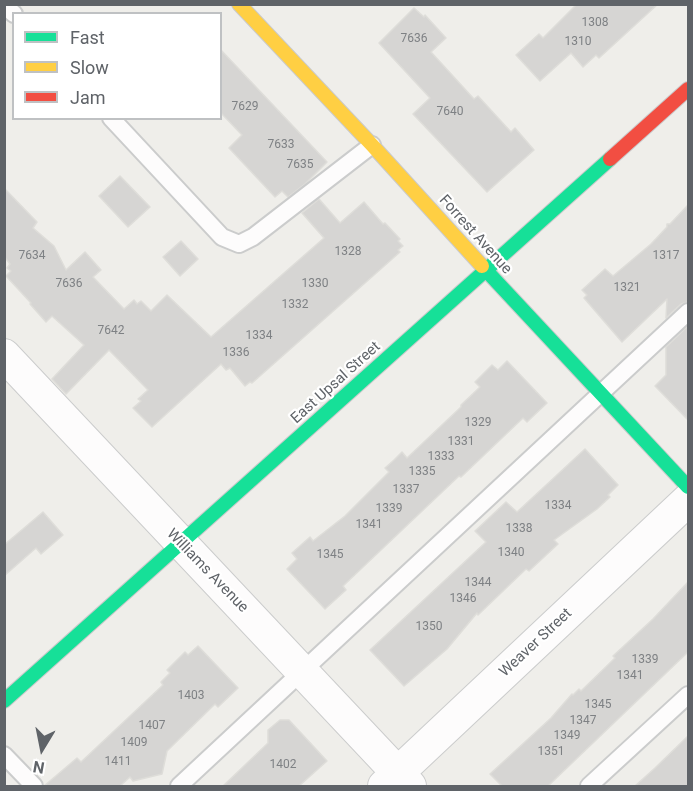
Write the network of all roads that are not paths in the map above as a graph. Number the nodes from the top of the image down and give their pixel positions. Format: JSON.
{"nodes":[{"id":1,"x":239,"y":4,"type":"edge"},
{"id":2,"x":688,"y":89,"type":"edge"},
{"id":3,"x":113,"y":120,"type":"edge"},
{"id":4,"x":372,"y":145,"type":"junction"},
{"id":5,"x":486,"y":271,"type":"junction"},
{"id":6,"x":688,"y":312,"type":"edge"},
{"id":7,"x":4,"y":355,"type":"edge"},
{"id":8,"x":601,"y":393,"type":"junction"},
{"id":9,"x":688,"y":487,"type":"edge"},
{"id":10,"x":688,"y":500,"type":"edge"},
{"id":11,"x":181,"y":544,"type":"junction"},
{"id":12,"x":302,"y":670,"type":"junction"},
{"id":13,"x":688,"y":695,"type":"edge"},
{"id":14,"x":4,"y":701,"type":"edge"},
{"id":15,"x":4,"y":755,"type":"edge"},
{"id":16,"x":397,"y":782,"type":"edge"},
{"id":17,"x":34,"y":786,"type":"edge"},
{"id":18,"x":179,"y":786,"type":"edge"},
{"id":19,"x":589,"y":786,"type":"edge"}],
"edges":[{"from":1,"to":4,"type":"street","name":"Forrest Avenue"},
{"from":2,"to":5,"type":"street","name":"East Upsal Street"},
{"from":3,"to":4,"type":"lane"},
{"from":4,"to":5,"type":"street","name":"Forrest Avenue"},
{"from":5,"to":8,"type":"street","name":"Forrest Avenue"},
{"from":5,"to":11,"type":"street","name":"East Upsal Street"},
{"from":6,"to":8,"type":"lane"},
{"from":7,"to":11,"type":"street","name":"Williams Avenue"},
{"from":8,"to":9,"type":"street","name":"Forrest Avenue"},
{"from":8,"to":12,"type":"lane"},
{"from":10,"to":16,"type":"street","name":"Weaver Street"},
{"from":11,"to":12,"type":"street","name":"Williams Avenue"},
{"from":11,"to":14,"type":"street","name":"East Upsal Street"},
{"from":12,"to":16,"type":"street","name":"Williams Avenue"},
{"from":12,"to":18,"type":"lane"},
{"from":13,"to":19,"type":"lane"},
{"from":15,"to":17,"type":"lane"}]}
